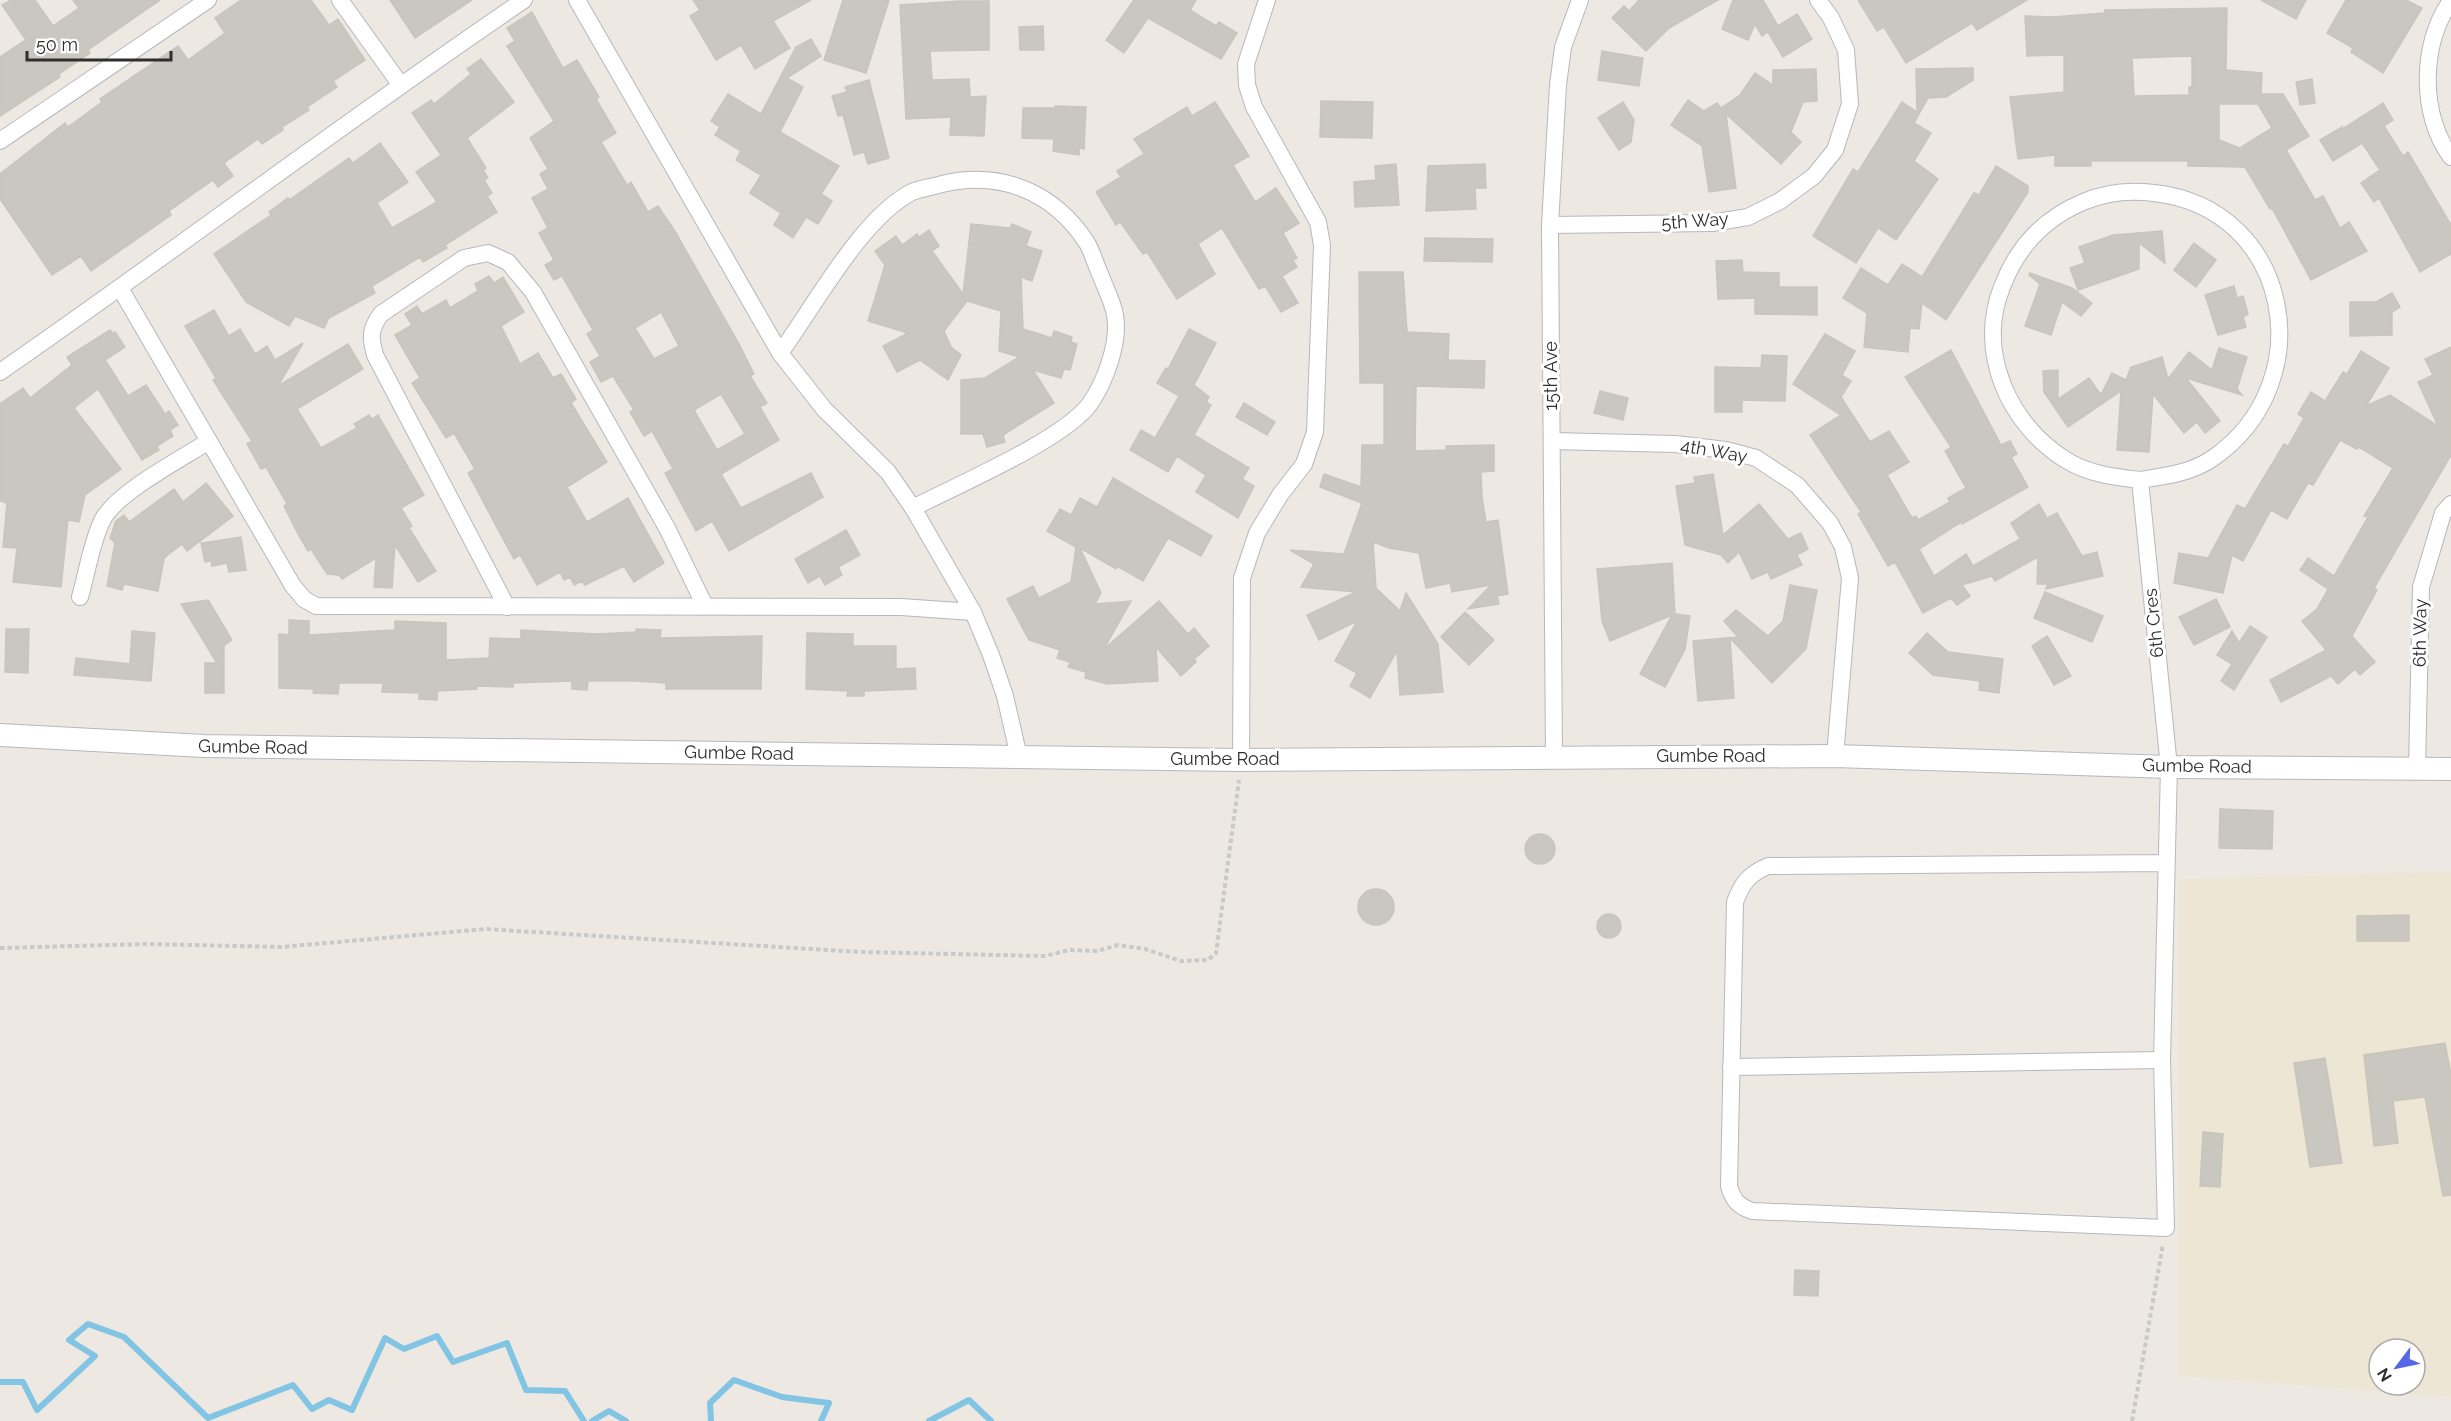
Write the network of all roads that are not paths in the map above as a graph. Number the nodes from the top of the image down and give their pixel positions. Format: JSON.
{"nodes":[{"id":1,"x":208,"y":0,"type":"edge"},
{"id":2,"x":340,"y":0,"type":"edge"},
{"id":3,"x":524,"y":0,"type":"edge"},
{"id":4,"x":578,"y":0,"type":"edge"},
{"id":5,"x":1267,"y":0,"type":"edge"},
{"id":6,"x":1580,"y":0,"type":"edge"},
{"id":7,"x":1818,"y":0,"type":"edge"},
{"id":8,"x":2451,"y":2,"type":"edge"},
{"id":9,"x":400,"y":84,"type":"junction"},
{"id":10,"x":0,"y":141,"type":"edge"},
{"id":11,"x":2451,"y":157,"type":"edge"},
{"id":12,"x":1551,"y":225,"type":"junction"},
{"id":13,"x":120,"y":288,"type":"junction"},
{"id":14,"x":780,"y":353,"type":"junction"},
{"id":15,"x":0,"y":372,"type":"edge"},
{"id":16,"x":209,"y":441,"type":"junction"},
{"id":17,"x":1552,"y":441,"type":"junction"},
{"id":18,"x":2140,"y":480,"type":"junction"},
{"id":19,"x":2451,"y":504,"type":"edge"},
{"id":20,"x":913,"y":508,"type":"junction"},
{"id":21,"x":80,"y":597,"type":"dead end"},
{"id":22,"x":705,"y":606,"type":"junction"},
{"id":23,"x":507,"y":607,"type":"junction"},
{"id":24,"x":973,"y":612,"type":"junction"},
{"id":25,"x":0,"y":735,"type":"edge"},
{"id":26,"x":1554,"y":756,"type":"junction"},
{"id":27,"x":1835,"y":756,"type":"junction"},
{"id":28,"x":1019,"y":757,"type":"junction"},
{"id":29,"x":1241,"y":760,"type":"junction"},
{"id":30,"x":2169,"y":767,"type":"junction"},
{"id":31,"x":2417,"y":768,"type":"junction"},
{"id":32,"x":2451,"y":769,"type":"edge"},
{"id":33,"x":2167,"y":863,"type":"junction"},
{"id":34,"x":2162,"y":1060,"type":"junction"},
{"id":35,"x":1731,"y":1067,"type":"junction"}],
"edges":[{"from":1,"to":10,"type":"street"},
{"from":2,"to":9,"type":"street"},
{"from":3,"to":9,"type":"street"},
{"from":4,"to":14,"type":"street"},
{"from":5,"to":29,"type":"street"},
{"from":6,"to":12,"type":"street","name":"15th Ave"},
{"from":7,"to":12,"type":"street","name":"5th Way"},
{"from":8,"to":11,"type":"street"},
{"from":9,"to":13,"type":"street"},
{"from":12,"to":17,"type":"street","name":"15th Ave"},
{"from":13,"to":15,"type":"street"},
{"from":13,"to":16,"type":"street"},
{"from":14,"to":20,"type":"street"},
{"from":14,"to":20,"type":"street"},
{"from":16,"to":21,"type":"street"},
{"from":16,"to":23,"type":"street"},
{"from":17,"to":26,"type":"street","name":"15th Ave"},
{"from":17,"to":27,"type":"street","name":"4th Way"},
{"from":18,"to":18,"type":"street"},
{"from":18,"to":30,"type":"street","name":"6th Cres"},
{"from":19,"to":31,"type":"street","name":"6th Way"},
{"from":20,"to":24,"type":"street"},
{"from":22,"to":23,"type":"street"},
{"from":22,"to":23,"type":"street"},
{"from":22,"to":24,"type":"street"},
{"from":24,"to":28,"type":"street"},
{"from":25,"to":28,"type":"street","name":"Gumbe Road"},
{"from":26,"to":27,"type":"street","name":"Gumbe Road"},
{"from":26,"to":29,"type":"street","name":"Gumbe Road"},
{"from":27,"to":30,"type":"street","name":"Gumbe Road"},
{"from":28,"to":29,"type":"street","name":"Gumbe Road"},
{"from":30,"to":31,"type":"street","name":"Gumbe Road"},
{"from":30,"to":33,"type":"street","name":"6th Cres"},
{"from":31,"to":32,"type":"street","name":"Gumbe Road"},
{"from":33,"to":34,"type":"street","name":"6th Cres"},
{"from":33,"to":35,"type":"street"},
{"from":34,"to":35,"type":"street"},
{"from":34,"to":35,"type":"street","name":"6th Cres"}]}
